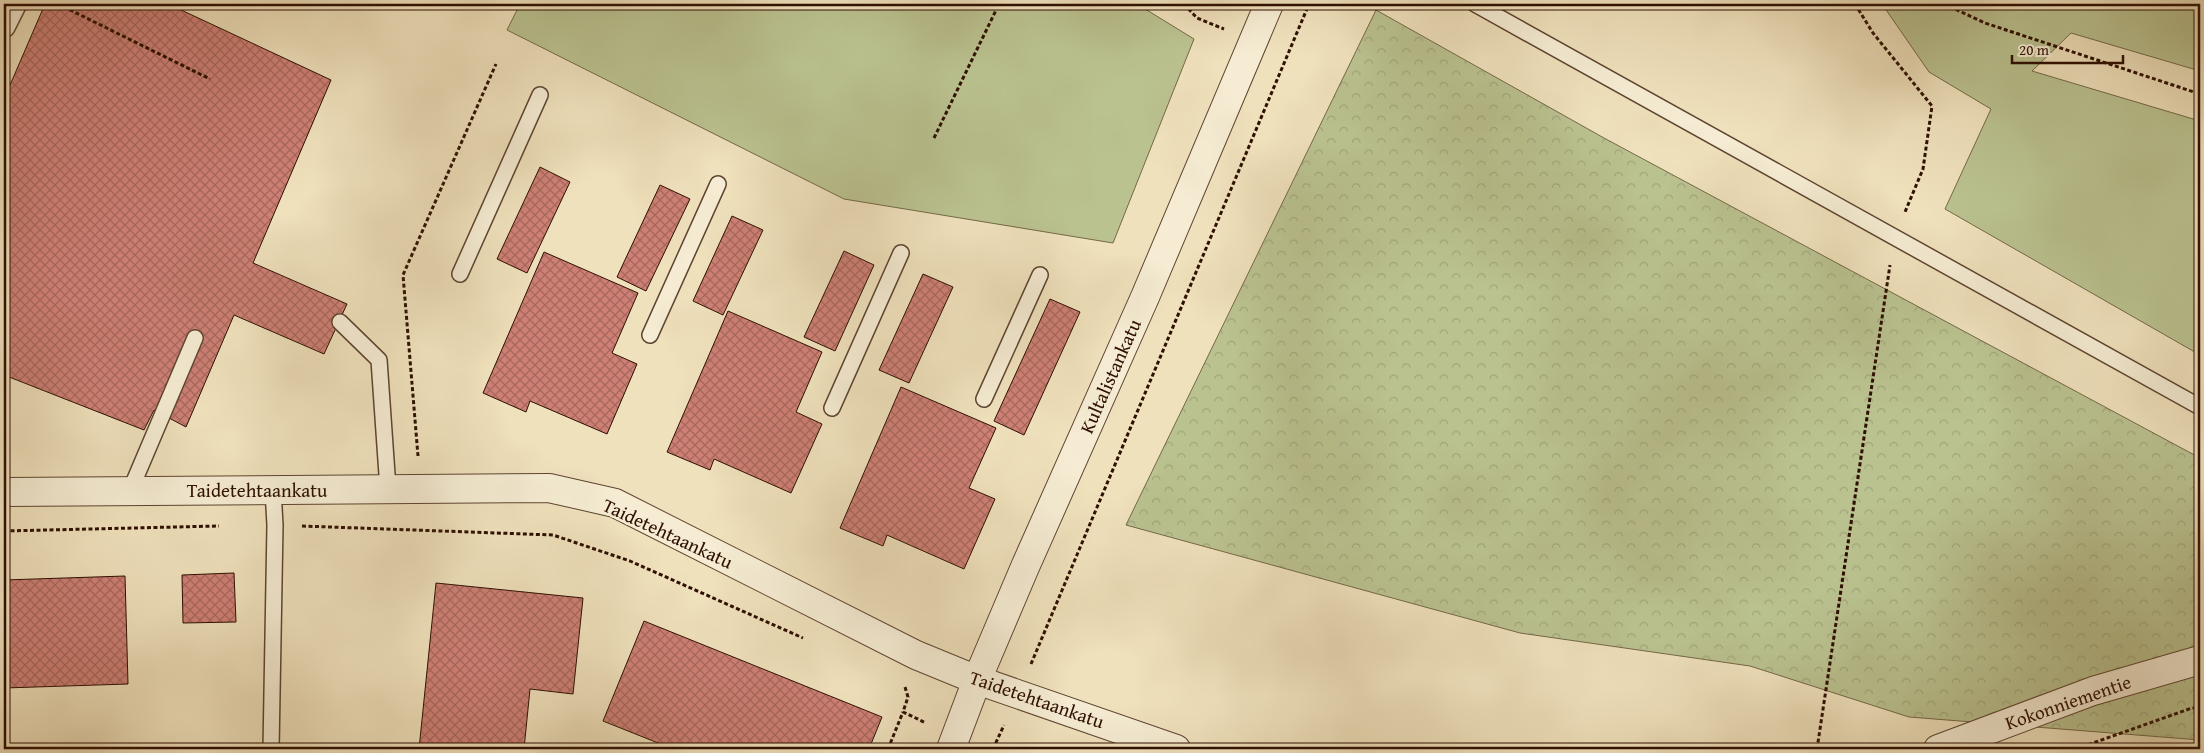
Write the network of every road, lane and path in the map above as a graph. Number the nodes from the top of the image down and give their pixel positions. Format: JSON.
{"nodes":[{"id":1,"x":15,"y":4,"type":"edge"},
{"id":2,"x":58,"y":4,"type":"edge"},
{"id":3,"x":999,"y":4,"type":"edge"},
{"id":4,"x":1269,"y":4,"type":"edge"},
{"id":5,"x":1309,"y":4,"type":"edge"},
{"id":6,"x":1475,"y":4,"type":"edge"},
{"id":7,"x":1855,"y":4,"type":"edge"},
{"id":8,"x":1944,"y":4,"type":"edge"},
{"id":9,"x":4,"y":26,"type":"edge"},
{"id":10,"x":210,"y":79,"type":"dead end"},
{"id":11,"x":2200,"y":94,"type":"edge"},
{"id":12,"x":540,"y":95,"type":"dead end"},
{"id":13,"x":934,"y":138,"type":"dead end"},
{"id":14,"x":718,"y":184,"type":"dead end"},
{"id":15,"x":1894,"y":237,"type":"junction"},
{"id":16,"x":901,"y":253,"type":"dead end"},
{"id":17,"x":460,"y":274,"type":"dead end"},
{"id":18,"x":1040,"y":275,"type":"dead end"},
{"id":19,"x":340,"y":322,"type":"dead end"},
{"id":20,"x":650,"y":335,"type":"dead end"},
{"id":21,"x":195,"y":338,"type":"dead end"},
{"id":22,"x":984,"y":399,"type":"dead end"},
{"id":23,"x":2200,"y":407,"type":"edge"},
{"id":24,"x":832,"y":408,"type":"dead end"},
{"id":25,"x":388,"y":489,"type":"junction"},
{"id":26,"x":273,"y":490,"type":"junction"},
{"id":27,"x":130,"y":491,"type":"junction"},
{"id":28,"x":4,"y":492,"type":"edge"},
{"id":29,"x":276,"y":525,"type":"junction"},
{"id":30,"x":4,"y":531,"type":"edge"},
{"id":31,"x":811,"y":642,"type":"dead end"},
{"id":32,"x":2200,"y":660,"type":"edge"},
{"id":33,"x":977,"y":680,"type":"junction"},
{"id":34,"x":1019,"y":693,"type":"junction"},
{"id":35,"x":2200,"y":708,"type":"edge"},
{"id":36,"x":903,"y":712,"type":"dead end"},
{"id":37,"x":271,"y":749,"type":"edge"},
{"id":38,"x":888,"y":749,"type":"edge"},
{"id":39,"x":951,"y":749,"type":"edge"},
{"id":40,"x":993,"y":749,"type":"edge"},
{"id":41,"x":1176,"y":749,"type":"edge"},
{"id":42,"x":1817,"y":749,"type":"edge"},
{"id":43,"x":1938,"y":749,"type":"edge"},
{"id":44,"x":2076,"y":749,"type":"edge"}],
"edges":[{"from":1,"to":9,"type":"street"},
{"from":2,"to":10,"type":"path"},
{"from":3,"to":13,"type":"path"},
{"from":4,"to":33,"type":"street","name":"Kultalistankatu"},
{"from":5,"to":34,"type":"path"},
{"from":6,"to":15,"type":"lane"},
{"from":7,"to":15,"type":"path"},
{"from":8,"to":11,"type":"path"},
{"from":12,"to":17,"type":"lane"},
{"from":14,"to":20,"type":"lane"},
{"from":15,"to":23,"type":"lane"},
{"from":15,"to":42,"type":"path"},
{"from":16,"to":24,"type":"lane"},
{"from":18,"to":22,"type":"lane"},
{"from":19,"to":25,"type":"lane"},
{"from":21,"to":27,"type":"lane"},
{"from":25,"to":26,"type":"street","name":"Taidetehtaankatu"},
{"from":25,"to":33,"type":"street","name":"Taidetehtaankatu"},
{"from":26,"to":27,"type":"street","name":"Taidetehtaankatu"},
{"from":26,"to":29,"type":"lane"},
{"from":27,"to":28,"type":"street","name":"Taidetehtaankatu"},
{"from":29,"to":30,"type":"path"},
{"from":29,"to":31,"type":"path"},
{"from":29,"to":37,"type":"lane"},
{"from":32,"to":43,"type":"street","name":"Kokonniementie"},
{"from":33,"to":34,"type":"street","name":"Taidetehtaankatu"},
{"from":33,"to":39,"type":"street","name":"Kultalistankatu"},
{"from":34,"to":40,"type":"path"},
{"from":34,"to":41,"type":"street","name":"Taidetehtaankatu"},
{"from":35,"to":44,"type":"path"},
{"from":36,"to":38,"type":"path"}]}
